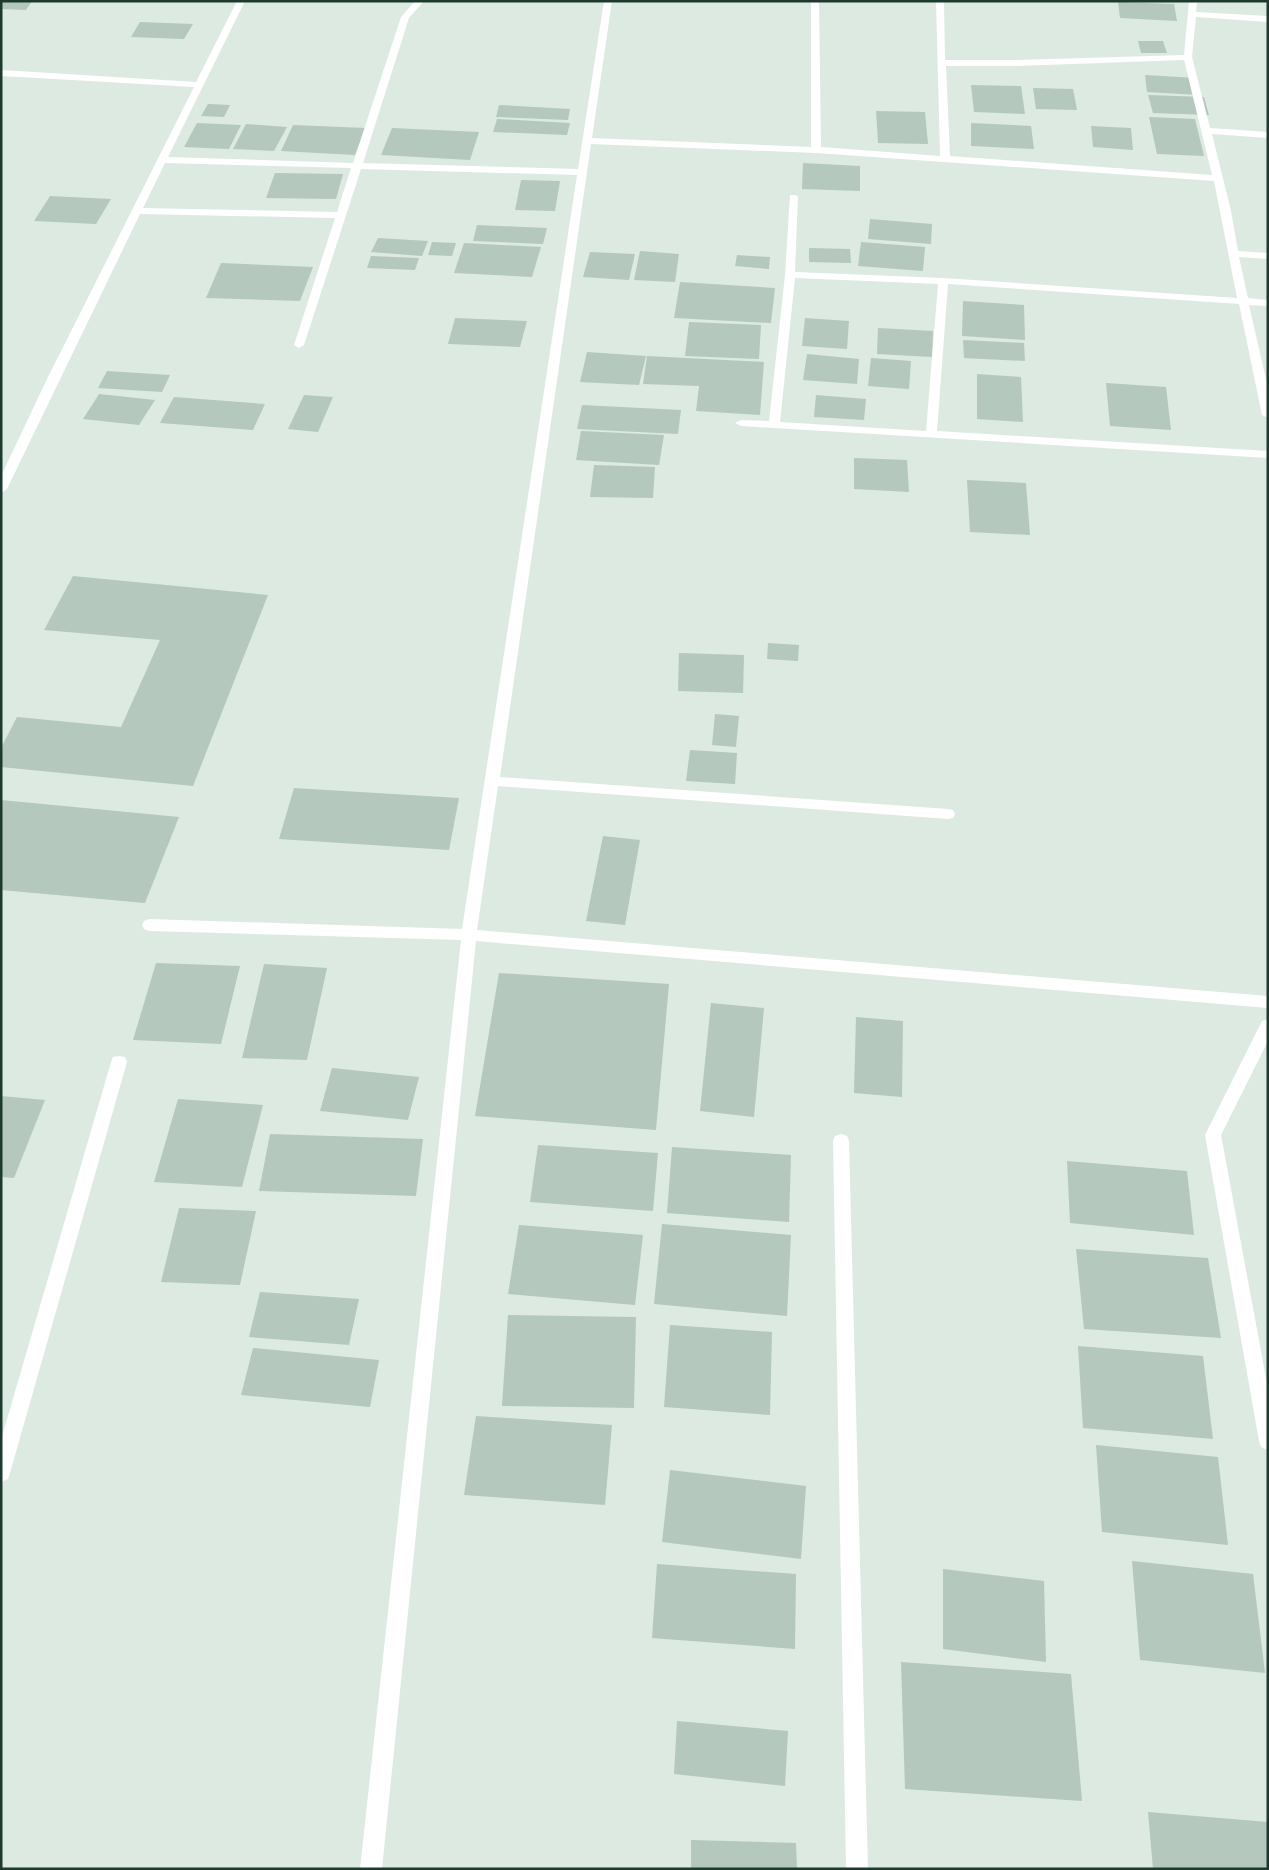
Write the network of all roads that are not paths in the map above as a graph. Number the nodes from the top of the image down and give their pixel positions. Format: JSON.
{"nodes":[{"id":1,"x":241,"y":1,"type":"edge"},
{"id":2,"x":420,"y":1,"type":"edge"},
{"id":3,"x":608,"y":1,"type":"edge"},
{"id":4,"x":815,"y":1,"type":"edge"},
{"id":5,"x":940,"y":1,"type":"edge"},
{"id":6,"x":1194,"y":1,"type":"edge"},
{"id":7,"x":1192,"y":14,"type":"junction"},
{"id":8,"x":1268,"y":19,"type":"edge"},
{"id":9,"x":1188,"y":57,"type":"junction"},
{"id":10,"x":941,"y":62,"type":"junction"},
{"id":11,"x":1,"y":73,"type":"edge"},
{"id":12,"x":199,"y":85,"type":"junction"},
{"id":13,"x":1206,"y":131,"type":"junction"},
{"id":14,"x":1268,"y":135,"type":"edge"},
{"id":15,"x":587,"y":141,"type":"junction"},
{"id":16,"x":816,"y":150,"type":"junction"},
{"id":17,"x":945,"y":159,"type":"junction"},
{"id":18,"x":162,"y":160,"type":"junction"},
{"id":19,"x":358,"y":164,"type":"junction"},
{"id":20,"x":583,"y":172,"type":"junction"},
{"id":21,"x":1218,"y":178,"type":"junction"},
{"id":22,"x":792,"y":197,"type":"dead end"},
{"id":23,"x":136,"y":211,"type":"junction"},
{"id":24,"x":341,"y":215,"type":"junction"},
{"id":25,"x":1233,"y":254,"type":"junction"},
{"id":26,"x":1268,"y":256,"type":"edge"},
{"id":27,"x":790,"y":275,"type":"junction"},
{"id":28,"x":943,"y":281,"type":"junction"},
{"id":29,"x":1243,"y":301,"type":"junction"},
{"id":30,"x":1268,"y":303,"type":"edge"},
{"id":31,"x":299,"y":345,"type":"dead end"},
{"id":32,"x":1268,"y":414,"type":"edge"},
{"id":33,"x":742,"y":423,"type":"dead end"},
{"id":34,"x":774,"y":425,"type":"junction"},
{"id":35,"x":931,"y":435,"type":"junction"},
{"id":36,"x":1268,"y":454,"type":"edge"},
{"id":37,"x":1,"y":489,"type":"edge"},
{"id":38,"x":492,"y":781,"type":"junction"},
{"id":39,"x":948,"y":814,"type":"dead end"},
{"id":40,"x":149,"y":925,"type":"dead end"},
{"id":41,"x":469,"y":935,"type":"junction"},
{"id":42,"x":1268,"y":1002,"type":"edge"},
{"id":43,"x":1268,"y":1025,"type":"edge"},
{"id":44,"x":119,"y":1062,"type":"dead end"},
{"id":45,"x":841,"y":1141,"type":"dead end"},
{"id":46,"x":1268,"y":1441,"type":"edge"},
{"id":47,"x":1,"y":1473,"type":"edge"},
{"id":48,"x":371,"y":1869,"type":"edge"},
{"id":49,"x":857,"y":1869,"type":"edge"}],
"edges":[{"from":1,"to":12,"type":"street"},
{"from":2,"to":19,"type":"street"},
{"from":3,"to":15,"type":"street"},
{"from":4,"to":16,"type":"street"},
{"from":5,"to":10,"type":"street"},
{"from":6,"to":7,"type":"street"},
{"from":7,"to":8,"type":"street"},
{"from":7,"to":9,"type":"street"},
{"from":9,"to":10,"type":"street"},
{"from":9,"to":13,"type":"street"},
{"from":10,"to":17,"type":"street"},
{"from":11,"to":12,"type":"street"},
{"from":12,"to":18,"type":"street"},
{"from":13,"to":14,"type":"street"},
{"from":13,"to":21,"type":"street"},
{"from":15,"to":16,"type":"street"},
{"from":15,"to":20,"type":"street"},
{"from":16,"to":17,"type":"street"},
{"from":17,"to":21,"type":"street"},
{"from":18,"to":19,"type":"street"},
{"from":18,"to":23,"type":"street"},
{"from":19,"to":20,"type":"street"},
{"from":19,"to":24,"type":"street"},
{"from":20,"to":38,"type":"street"},
{"from":21,"to":25,"type":"street"},
{"from":22,"to":27,"type":"street"},
{"from":23,"to":24,"type":"street"},
{"from":23,"to":37,"type":"street"},
{"from":24,"to":31,"type":"street"},
{"from":25,"to":26,"type":"street"},
{"from":25,"to":29,"type":"street"},
{"from":27,"to":28,"type":"street"},
{"from":27,"to":34,"type":"street"},
{"from":28,"to":29,"type":"street"},
{"from":28,"to":35,"type":"street"},
{"from":29,"to":30,"type":"street"},
{"from":29,"to":32,"type":"street"},
{"from":33,"to":34,"type":"street"},
{"from":34,"to":35,"type":"street"},
{"from":35,"to":36,"type":"street"},
{"from":38,"to":39,"type":"street"},
{"from":38,"to":41,"type":"street"},
{"from":40,"to":41,"type":"street"},
{"from":41,"to":42,"type":"street"},
{"from":41,"to":48,"type":"street"},
{"from":43,"to":46,"type":"street"},
{"from":44,"to":47,"type":"street"},
{"from":45,"to":49,"type":"street"}]}
